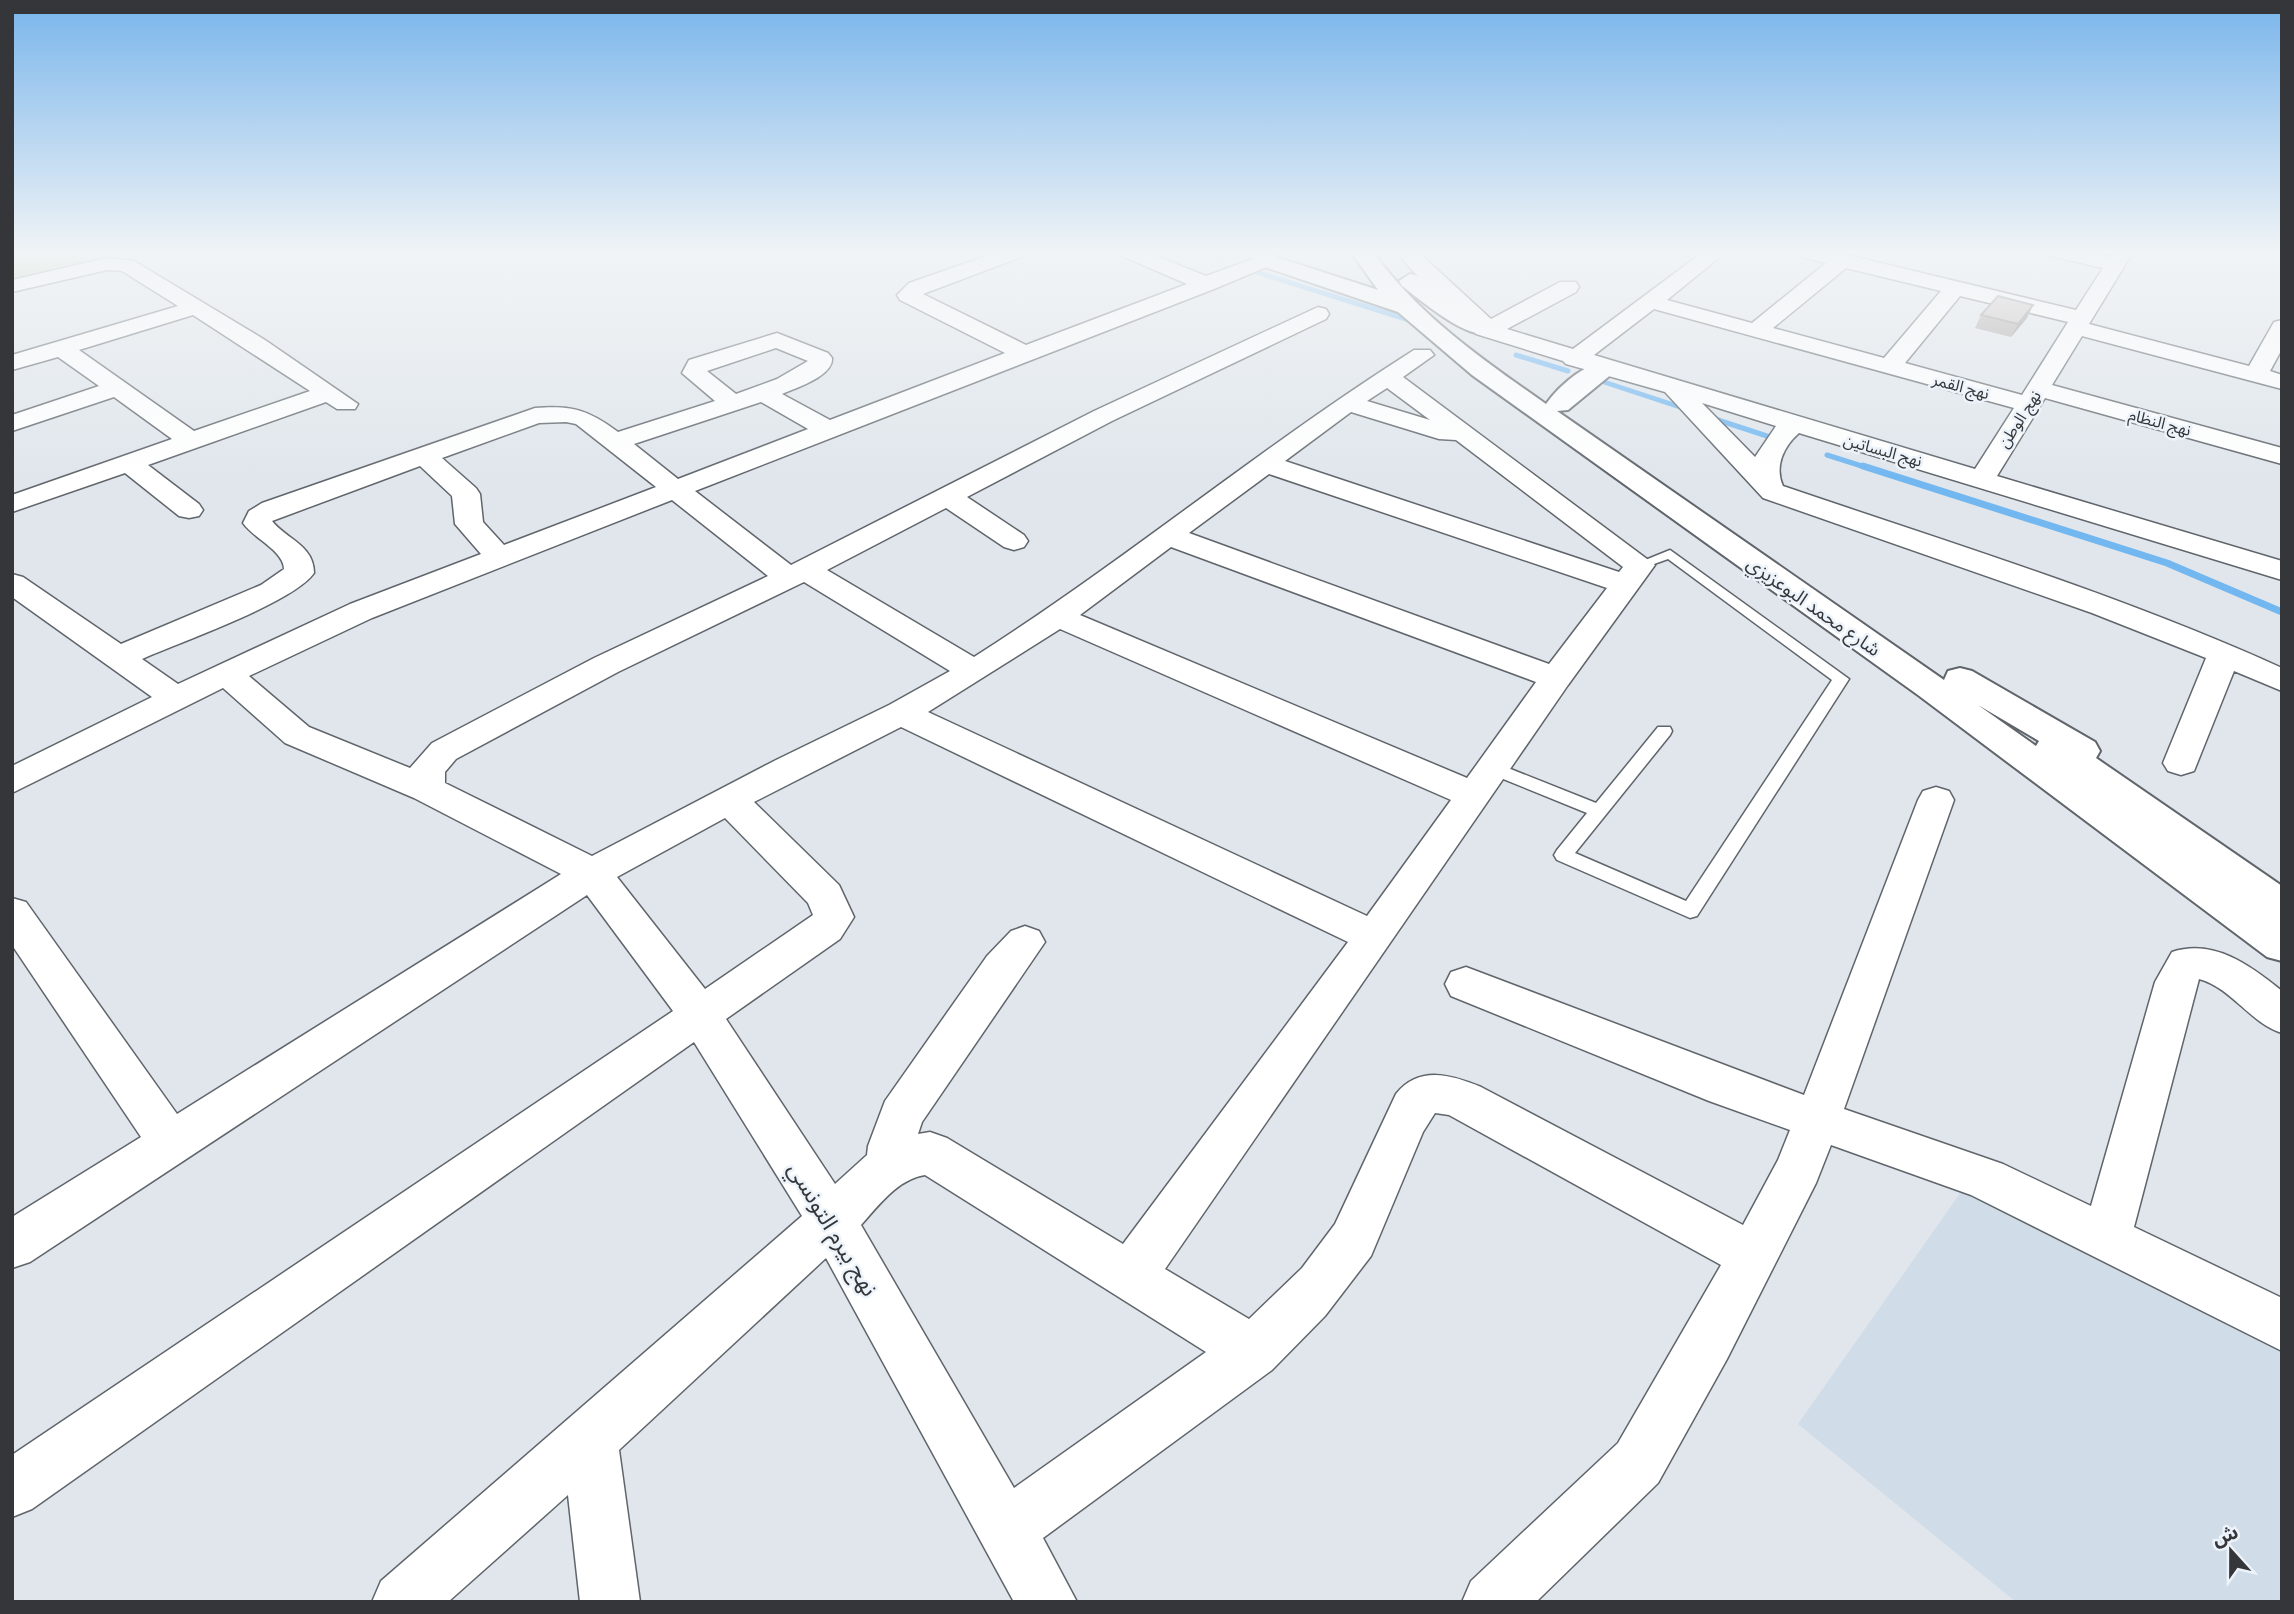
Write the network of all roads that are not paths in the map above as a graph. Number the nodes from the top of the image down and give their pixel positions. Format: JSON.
{"nodes":[{"id":1,"x":129,"y":327,"type":"edge"},
{"id":2,"x":226,"y":327,"type":"edge"},
{"id":3,"x":972,"y":327,"type":"edge"},
{"id":4,"x":1094,"y":327,"type":"edge"},
{"id":5,"x":1290,"y":327,"type":"edge"},
{"id":6,"x":1430,"y":327,"type":"edge"},
{"id":7,"x":1455,"y":327,"type":"edge"},
{"id":8,"x":1484,"y":327,"type":"edge"},
{"id":9,"x":1494,"y":327,"type":"edge"},
{"id":10,"x":1617,"y":327,"type":"edge"},
{"id":11,"x":1747,"y":327,"type":"edge"},
{"id":12,"x":1760,"y":327,"type":"edge"},
{"id":13,"x":1922,"y":327,"type":"edge"},
{"id":14,"x":2074,"y":327,"type":"edge"},
{"id":15,"x":2092,"y":327,"type":"edge"},
{"id":16,"x":2282,"y":327,"type":"edge"},
{"id":17,"x":1489,"y":330,"type":"junction"},
{"id":18,"x":1757,"y":330,"type":"junction"},
{"id":19,"x":61,"y":348,"type":"junction"},
{"id":20,"x":1025,"y":354,"type":"junction"},
{"id":21,"x":1422,"y":355,"type":"dead end"},
{"id":22,"x":1574,"y":359,"type":"junction"},
{"id":23,"x":12,"y":363,"type":"edge"},
{"id":24,"x":1890,"y":366,"type":"junction"},
{"id":25,"x":1604,"y":368,"type":"junction"},
{"id":26,"x":2256,"y":375,"type":"junction"},
{"id":27,"x":1389,"y":378,"type":"junction"},
{"id":28,"x":2282,"y":382,"type":"edge"},
{"id":29,"x":117,"y":388,"type":"junction"},
{"id":30,"x":1675,"y":390,"type":"junction"},
{"id":31,"x":761,"y":392,"type":"junction"},
{"id":32,"x":2033,"y":396,"type":"junction"},
{"id":33,"x":731,"y":402,"type":"junction"},
{"id":34,"x":1347,"y":403,"type":"junction"},
{"id":35,"x":1559,"y":404,"type":"junction"},
{"id":36,"x":12,"y":423,"type":"edge"},
{"id":37,"x":1793,"y":424,"type":"junction"},
{"id":38,"x":828,"y":429,"type":"junction"},
{"id":39,"x":191,"y":441,"type":"junction"},
{"id":40,"x":614,"y":442,"type":"junction"},
{"id":41,"x":1473,"y":442,"type":"junction"},
{"id":42,"x":2282,"y":456,"type":"edge"},
{"id":43,"x":426,"y":457,"type":"junction"},
{"id":44,"x":129,"y":463,"type":"junction"},
{"id":45,"x":1264,"y":463,"type":"junction"},
{"id":46,"x":1982,"y":479,"type":"junction"},
{"id":47,"x":1767,"y":485,"type":"junction"},
{"id":48,"x":673,"y":487,"type":"junction"},
{"id":49,"x":948,"y":498,"type":"junction"},
{"id":50,"x":12,"y":504,"type":"edge"},
{"id":51,"x":189,"y":510,"type":"dead end"},
{"id":52,"x":1598,"y":534,"type":"junction"},
{"id":53,"x":1169,"y":536,"type":"junction"},
{"id":54,"x":1014,"y":541,"type":"dead end"},
{"id":55,"x":498,"y":556,"type":"junction"},
{"id":56,"x":1569,"y":566,"type":"junction"},
{"id":57,"x":2282,"y":571,"type":"edge"},
{"id":58,"x":797,"y":574,"type":"junction"},
{"id":59,"x":1632,"y":575,"type":"junction"},
{"id":60,"x":12,"y":583,"type":"edge"},
{"id":61,"x":1058,"y":617,"type":"junction"},
{"id":62,"x":2224,"y":654,"type":"junction"},
{"id":63,"x":118,"y":657,"type":"junction"},
{"id":64,"x":974,"y":671,"type":"junction"},
{"id":65,"x":228,"y":675,"type":"junction"},
{"id":66,"x":1556,"y":678,"type":"junction"},
{"id":67,"x":2282,"y":681,"type":"edge"},
{"id":68,"x":1945,"y":683,"type":"junction"},
{"id":69,"x":176,"y":698,"type":"junction"},
{"id":70,"x":901,"y":713,"type":"junction"},
{"id":71,"x":1664,"y":731,"type":"dead end"},
{"id":72,"x":2181,"y":763,"type":"dead end"},
{"id":73,"x":12,"y":781,"type":"edge"},
{"id":74,"x":1483,"y":782,"type":"junction"},
{"id":75,"x":427,"y":789,"type":"junction"},
{"id":76,"x":1936,"y":800,"type":"dead end"},
{"id":77,"x":730,"y":801,"type":"junction"},
{"id":78,"x":1598,"y":811,"type":"junction"},
{"id":79,"x":592,"y":873,"type":"junction"},
{"id":80,"x":2282,"y":884,"type":"edge"},
{"id":81,"x":2282,"y":907,"type":"edge"},
{"id":82,"x":12,"y":913,"type":"edge"},
{"id":83,"x":1374,"y":937,"type":"junction"},
{"id":84,"x":1025,"y":942,"type":"dead end"},
{"id":85,"x":2282,"y":945,"type":"edge"},
{"id":86,"x":2282,"y":970,"type":"edge"},
{"id":87,"x":1466,"y":984,"type":"dead end"},
{"id":88,"x":700,"y":1014,"type":"junction"},
{"id":89,"x":2282,"y":1016,"type":"edge"},
{"id":90,"x":1818,"y":1119,"type":"junction"},
{"id":91,"x":170,"y":1143,"type":"junction"},
{"id":92,"x":891,"y":1167,"type":"junction"},
{"id":93,"x":832,"y":1222,"type":"junction"},
{"id":94,"x":2107,"y":1237,"type":"junction"},
{"id":95,"x":12,"y":1245,"type":"edge"},
{"id":96,"x":1752,"y":1256,"type":"junction"},
{"id":97,"x":1130,"y":1276,"type":"junction"},
{"id":98,"x":2282,"y":1325,"type":"edge"},
{"id":99,"x":1252,"y":1351,"type":"junction"},
{"id":100,"x":590,"y":1439,"type":"junction"},
{"id":101,"x":12,"y":1489,"type":"edge"},
{"id":102,"x":1005,"y":1530,"type":"junction"},
{"id":103,"x":402,"y":1602,"type":"edge"},
{"id":104,"x":610,"y":1602,"type":"edge"},
{"id":105,"x":1047,"y":1602,"type":"edge"},
{"id":106,"x":1492,"y":1602,"type":"edge"}],
"edges":[{"from":1,"to":19,"type":"street"},
{"from":2,"to":39,"type":"street"},
{"from":3,"to":20,"type":"street"},
{"from":4,"to":20,"type":"street"},
{"from":5,"to":49,"type":"street"},
{"from":6,"to":68,"type":"highway","name":"شارع محمد البوعزيزي"},
{"from":7,"to":35,"type":"highway","name":"شارع محمد البوعزيزي"},
{"from":8,"to":17,"type":"highway"},
{"from":9,"to":17,"type":"street"},
{"from":10,"to":22,"type":"street"},
{"from":11,"to":18,"type":"street","name":"نهج القمر"},
{"from":12,"to":18,"type":"street"},
{"from":13,"to":24,"type":"street"},
{"from":14,"to":32,"type":"street","name":"نهج الوطن"},
{"from":15,"to":26,"type":"street"},
{"from":16,"to":26,"type":"street"},
{"from":17,"to":22,"type":"street","name":"نهج البساتين"},
{"from":18,"to":24,"type":"street","name":"نهج القمر"},
{"from":19,"to":23,"type":"street"},
{"from":19,"to":29,"type":"street"},
{"from":20,"to":38,"type":"street"},
{"from":21,"to":27,"type":"street"},
{"from":22,"to":25,"type":"street","name":"نهج البساتين"},
{"from":24,"to":32,"type":"street","name":"نهج القمر"},
{"from":25,"to":30,"type":"street","name":"نهج البساتين"},
{"from":25,"to":35,"type":"highway"},
{"from":26,"to":28,"type":"street"},
{"from":27,"to":34,"type":"street"},
{"from":27,"to":41,"type":"street"},
{"from":29,"to":36,"type":"street"},
{"from":29,"to":39,"type":"street"},
{"from":30,"to":37,"type":"street","name":"نهج البساتين"},
{"from":30,"to":47,"type":"street"},
{"from":31,"to":33,"type":"street"},
{"from":31,"to":33,"type":"street"},
{"from":31,"to":38,"type":"street"},
{"from":32,"to":42,"type":"street","name":"نهج النظام"},
{"from":32,"to":46,"type":"street","name":"نهج الوطن"},
{"from":33,"to":40,"type":"street"},
{"from":34,"to":41,"type":"street"},
{"from":34,"to":45,"type":"street"},
{"from":35,"to":68,"type":"highway","name":"شارع محمد البوعزيزي"},
{"from":37,"to":46,"type":"street","name":"نهج البساتين"},
{"from":37,"to":47,"type":"street"},
{"from":38,"to":48,"type":"street"},
{"from":39,"to":44,"type":"street"},
{"from":40,"to":43,"type":"street"},
{"from":40,"to":48,"type":"street"},
{"from":41,"to":52,"type":"street"},
{"from":43,"to":55,"type":"street"},
{"from":43,"to":63,"type":"street"},
{"from":44,"to":50,"type":"street"},
{"from":44,"to":51,"type":"street"},
{"from":45,"to":53,"type":"street"},
{"from":45,"to":56,"type":"street"},
{"from":46,"to":57,"type":"street","name":"نهج البساتين"},
{"from":47,"to":62,"type":"street"},
{"from":48,"to":55,"type":"street"},
{"from":48,"to":58,"type":"street"},
{"from":49,"to":54,"type":"street"},
{"from":49,"to":58,"type":"street"},
{"from":52,"to":56,"type":"street"},
{"from":52,"to":59,"type":"street"},
{"from":53,"to":61,"type":"street"},
{"from":53,"to":66,"type":"street"},
{"from":55,"to":65,"type":"street"},
{"from":56,"to":59,"type":"street"},
{"from":58,"to":64,"type":"street"},
{"from":58,"to":75,"type":"street"},
{"from":59,"to":66,"type":"street"},
{"from":59,"to":78,"type":"lane"},
{"from":60,"to":63,"type":"street"},
{"from":61,"to":64,"type":"street"},
{"from":61,"to":74,"type":"street"},
{"from":62,"to":67,"type":"street"},
{"from":62,"to":72,"type":"street"},
{"from":63,"to":69,"type":"street"},
{"from":64,"to":70,"type":"street"},
{"from":65,"to":69,"type":"street"},
{"from":65,"to":75,"type":"street"},
{"from":66,"to":74,"type":"street"},
{"from":68,"to":80,"type":"highway"},
{"from":68,"to":81,"type":"highway","name":"شارع محمد البوعزيزي"},
{"from":68,"to":85,"type":"highway","name":"شارع محمد البوعزيزي"},
{"from":68,"to":86,"type":"highway"},
{"from":69,"to":73,"type":"street"},
{"from":70,"to":77,"type":"street"},
{"from":70,"to":83,"type":"street"},
{"from":71,"to":78,"type":"lane"},
{"from":74,"to":78,"type":"lane"},
{"from":74,"to":83,"type":"street"},
{"from":75,"to":79,"type":"street"},
{"from":76,"to":90,"type":"street"},
{"from":77,"to":79,"type":"street"},
{"from":77,"to":88,"type":"street"},
{"from":79,"to":88,"type":"street","name":"نهج بيرم التونسي"},
{"from":79,"to":91,"type":"street"},
{"from":82,"to":91,"type":"street"},
{"from":83,"to":97,"type":"street"},
{"from":84,"to":92,"type":"street"},
{"from":87,"to":90,"type":"street"},
{"from":88,"to":93,"type":"street","name":"نهج بيرم التونسي"},
{"from":88,"to":101,"type":"street"},
{"from":89,"to":94,"type":"street"},
{"from":90,"to":94,"type":"street"},
{"from":90,"to":96,"type":"street"},
{"from":91,"to":95,"type":"street"},
{"from":92,"to":93,"type":"street"},
{"from":92,"to":97,"type":"street"},
{"from":93,"to":100,"type":"street"},
{"from":93,"to":102,"type":"street","name":"نهج بيرم التونسي"},
{"from":94,"to":98,"type":"street"},
{"from":96,"to":99,"type":"street"},
{"from":96,"to":106,"type":"street"},
{"from":97,"to":99,"type":"street"},
{"from":99,"to":102,"type":"street"},
{"from":100,"to":103,"type":"street"},
{"from":100,"to":104,"type":"street"},
{"from":102,"to":105,"type":"street","name":"نهج بيرم التونسي"}]}
